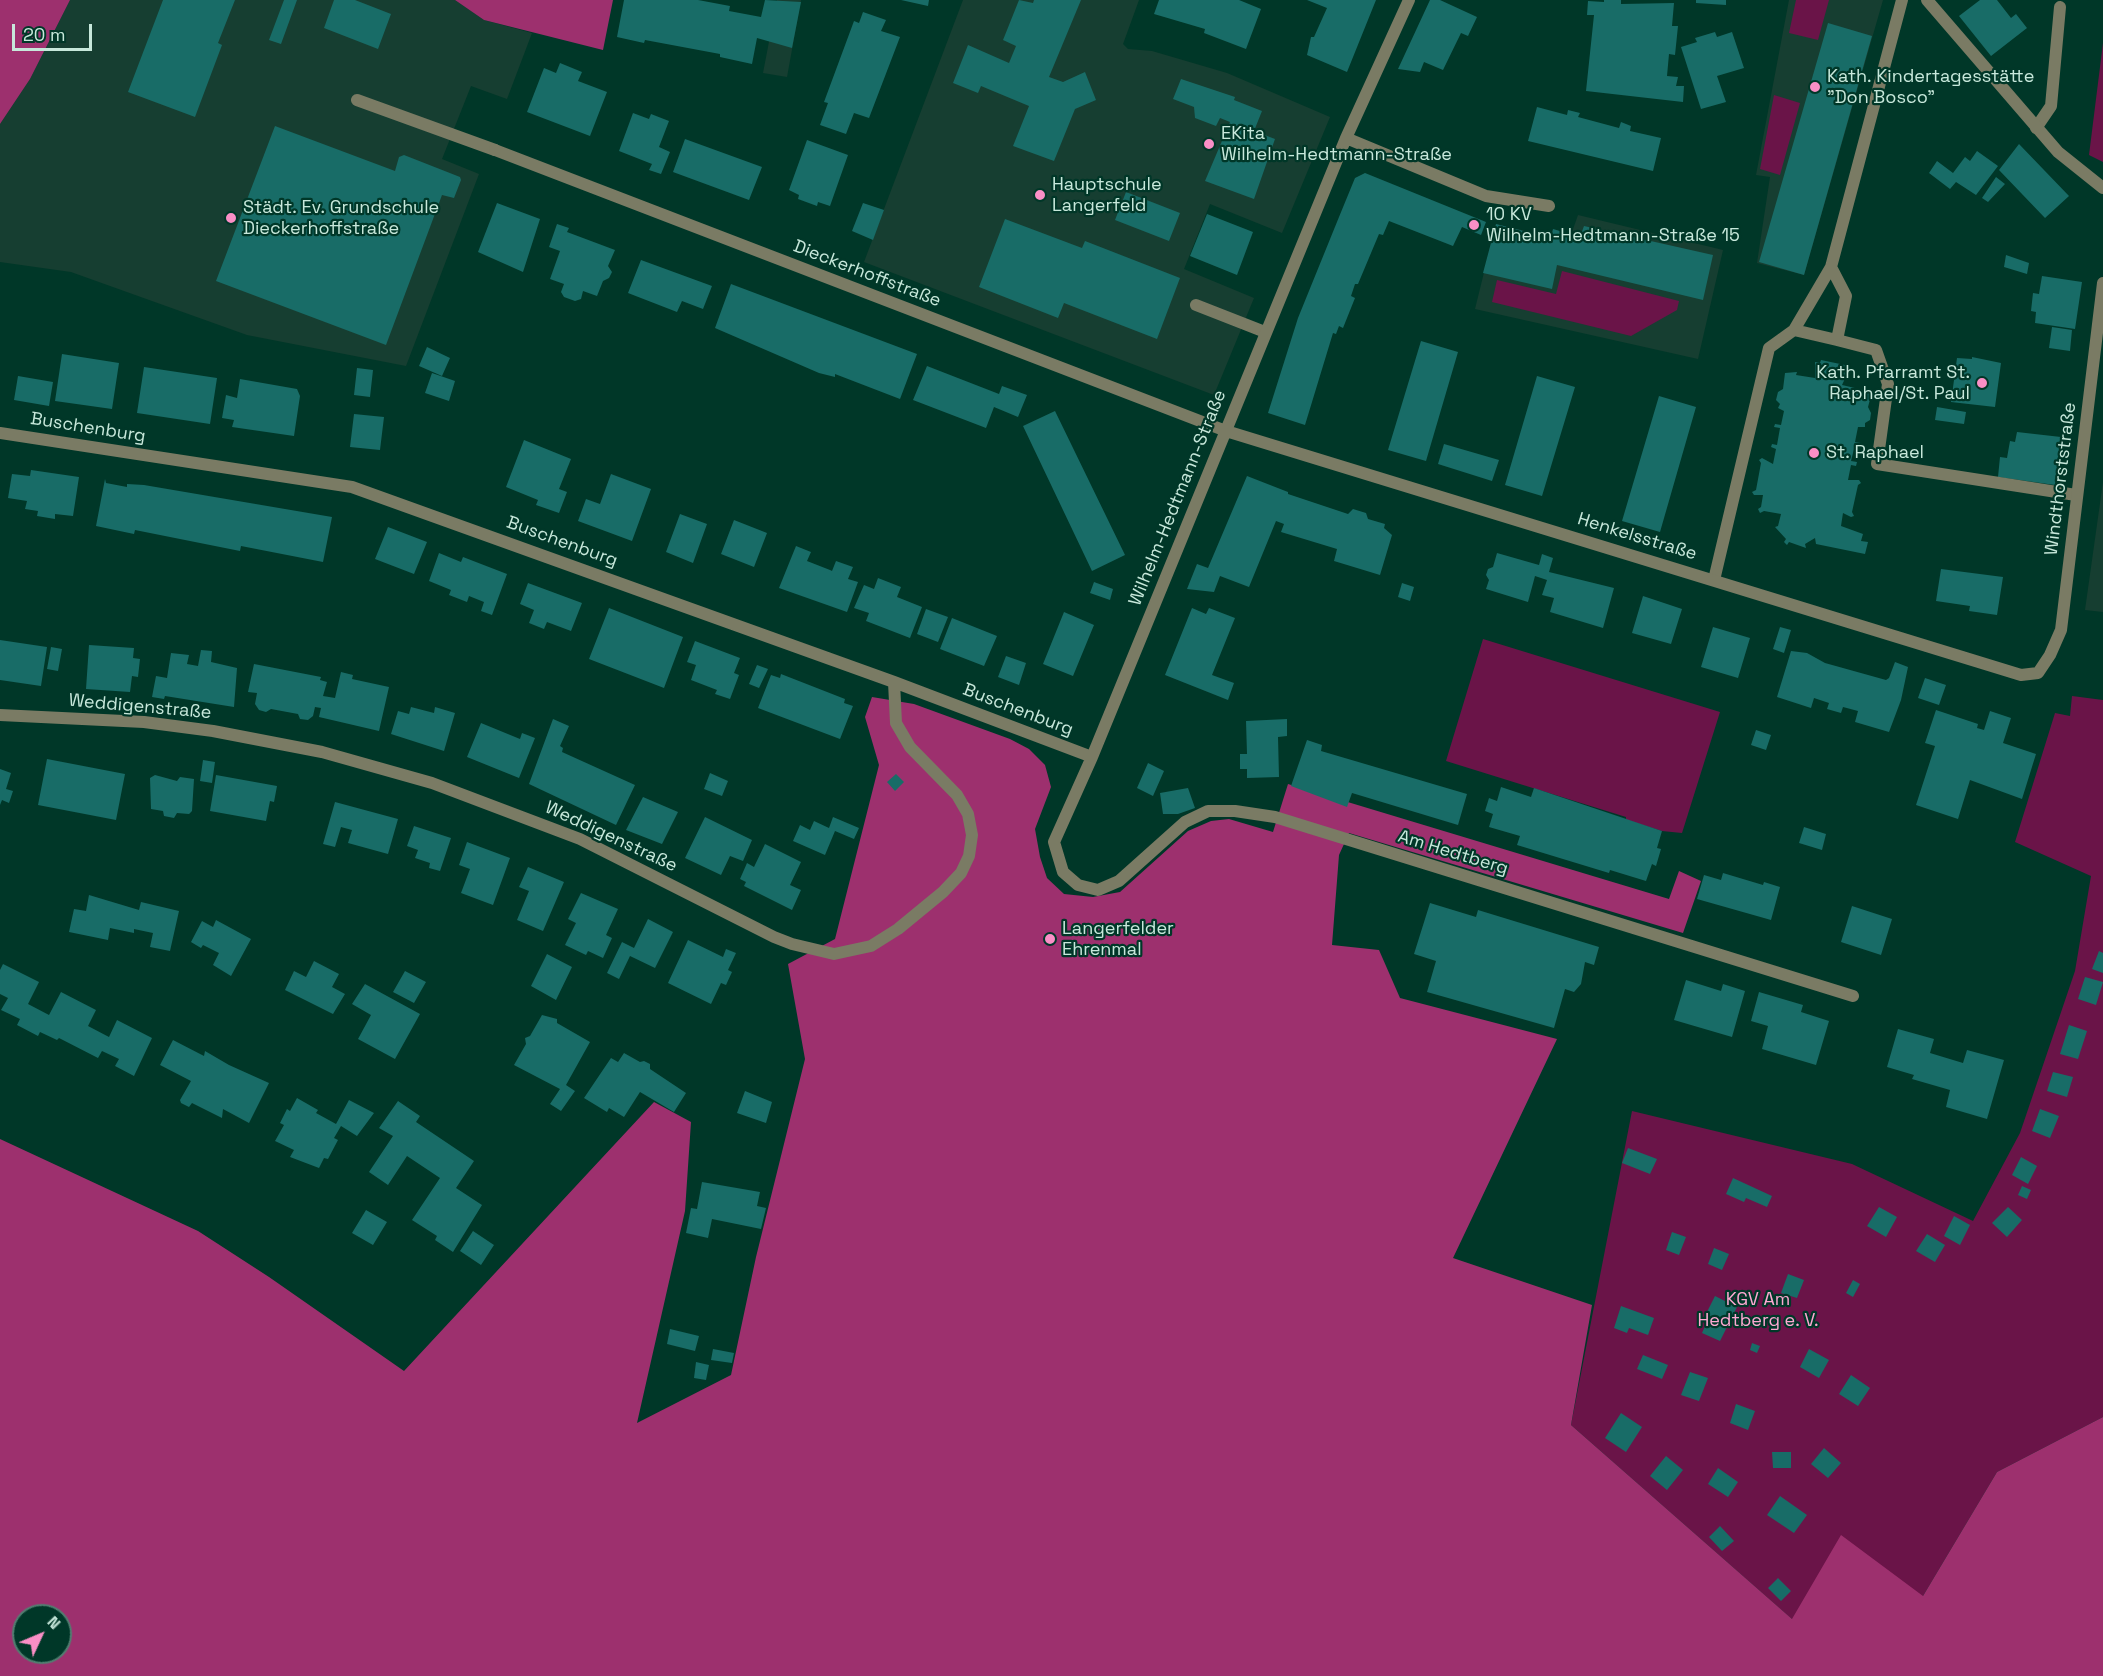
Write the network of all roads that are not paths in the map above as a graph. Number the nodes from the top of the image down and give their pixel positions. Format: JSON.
{"nodes":[{"id":1,"x":1409,"y":0,"type":"edge"},
{"id":2,"x":1902,"y":0,"type":"edge"},
{"id":3,"x":1927,"y":0,"type":"edge"},
{"id":4,"x":2060,"y":7,"type":"dead end"},
{"id":5,"x":357,"y":100,"type":"dead end"},
{"id":6,"x":2036,"y":128,"type":"junction"},
{"id":7,"x":1346,"y":138,"type":"junction"},
{"id":8,"x":2103,"y":188,"type":"edge"},
{"id":9,"x":1549,"y":206,"type":"dead end"},
{"id":10,"x":1831,"y":267,"type":"junction"},
{"id":11,"x":2103,"y":283,"type":"edge"},
{"id":12,"x":1196,"y":305,"type":"dead end"},
{"id":13,"x":1794,"y":330,"type":"junction"},
{"id":14,"x":1265,"y":332,"type":"junction"},
{"id":15,"x":1837,"y":340,"type":"junction"},
{"id":16,"x":1226,"y":431,"type":"junction"},
{"id":17,"x":0,"y":433,"type":"edge"},
{"id":18,"x":2076,"y":495,"type":"junction"},
{"id":19,"x":1714,"y":580,"type":"junction"},
{"id":20,"x":2038,"y":673,"type":"joint"},
{"id":21,"x":894,"y":682,"type":"junction"},
{"id":22,"x":0,"y":715,"type":"edge"},
{"id":23,"x":1092,"y":757,"type":"junction"},
{"id":24,"x":1063,"y":872,"type":"joint"},
{"id":25,"x":1853,"y":996,"type":"dead end"}],
"edges":[{"from":1,"to":7,"type":"street","name":"Wilhelm-Hedtmann-Straße"},
{"from":2,"to":10,"type":"street"},
{"from":3,"to":6,"type":"street"},
{"from":4,"to":6,"type":"street"},
{"from":5,"to":16,"type":"street","name":"Dieckerhoffstraße"},
{"from":6,"to":8,"type":"street"},
{"from":7,"to":9,"type":"street"},
{"from":7,"to":14,"type":"street","name":"Wilhelm-Hedtmann-Straße"},
{"from":10,"to":13,"type":"street"},
{"from":10,"to":15,"type":"street"},
{"from":11,"to":18,"type":"street","name":"Windthorststraße"},
{"from":12,"to":14,"type":"street"},
{"from":13,"to":15,"type":"street"},
{"from":13,"to":19,"type":"street"},
{"from":14,"to":16,"type":"street","name":"Wilhelm-Hedtmann-Straße"},
{"from":15,"to":18,"type":"street"},
{"from":16,"to":19,"type":"street","name":"Henkelsstraße"},
{"from":16,"to":23,"type":"street","name":"Wilhelm-Hedtmann-Straße"},
{"from":17,"to":21,"type":"street","name":"Buschenburg"},
{"from":18,"to":20,"type":"street","name":"Windthorststraße"},
{"from":19,"to":20,"type":"street","name":"Henkelsstraße"},
{"from":21,"to":22,"type":"street","name":"Weddigenstraße"},
{"from":21,"to":23,"type":"street","name":"Buschenburg"},
{"from":23,"to":24,"type":"street","name":"Wilhelm-Hedtmann-Straße"},
{"from":24,"to":25,"type":"street","name":"Am Hedtberg"}]}
